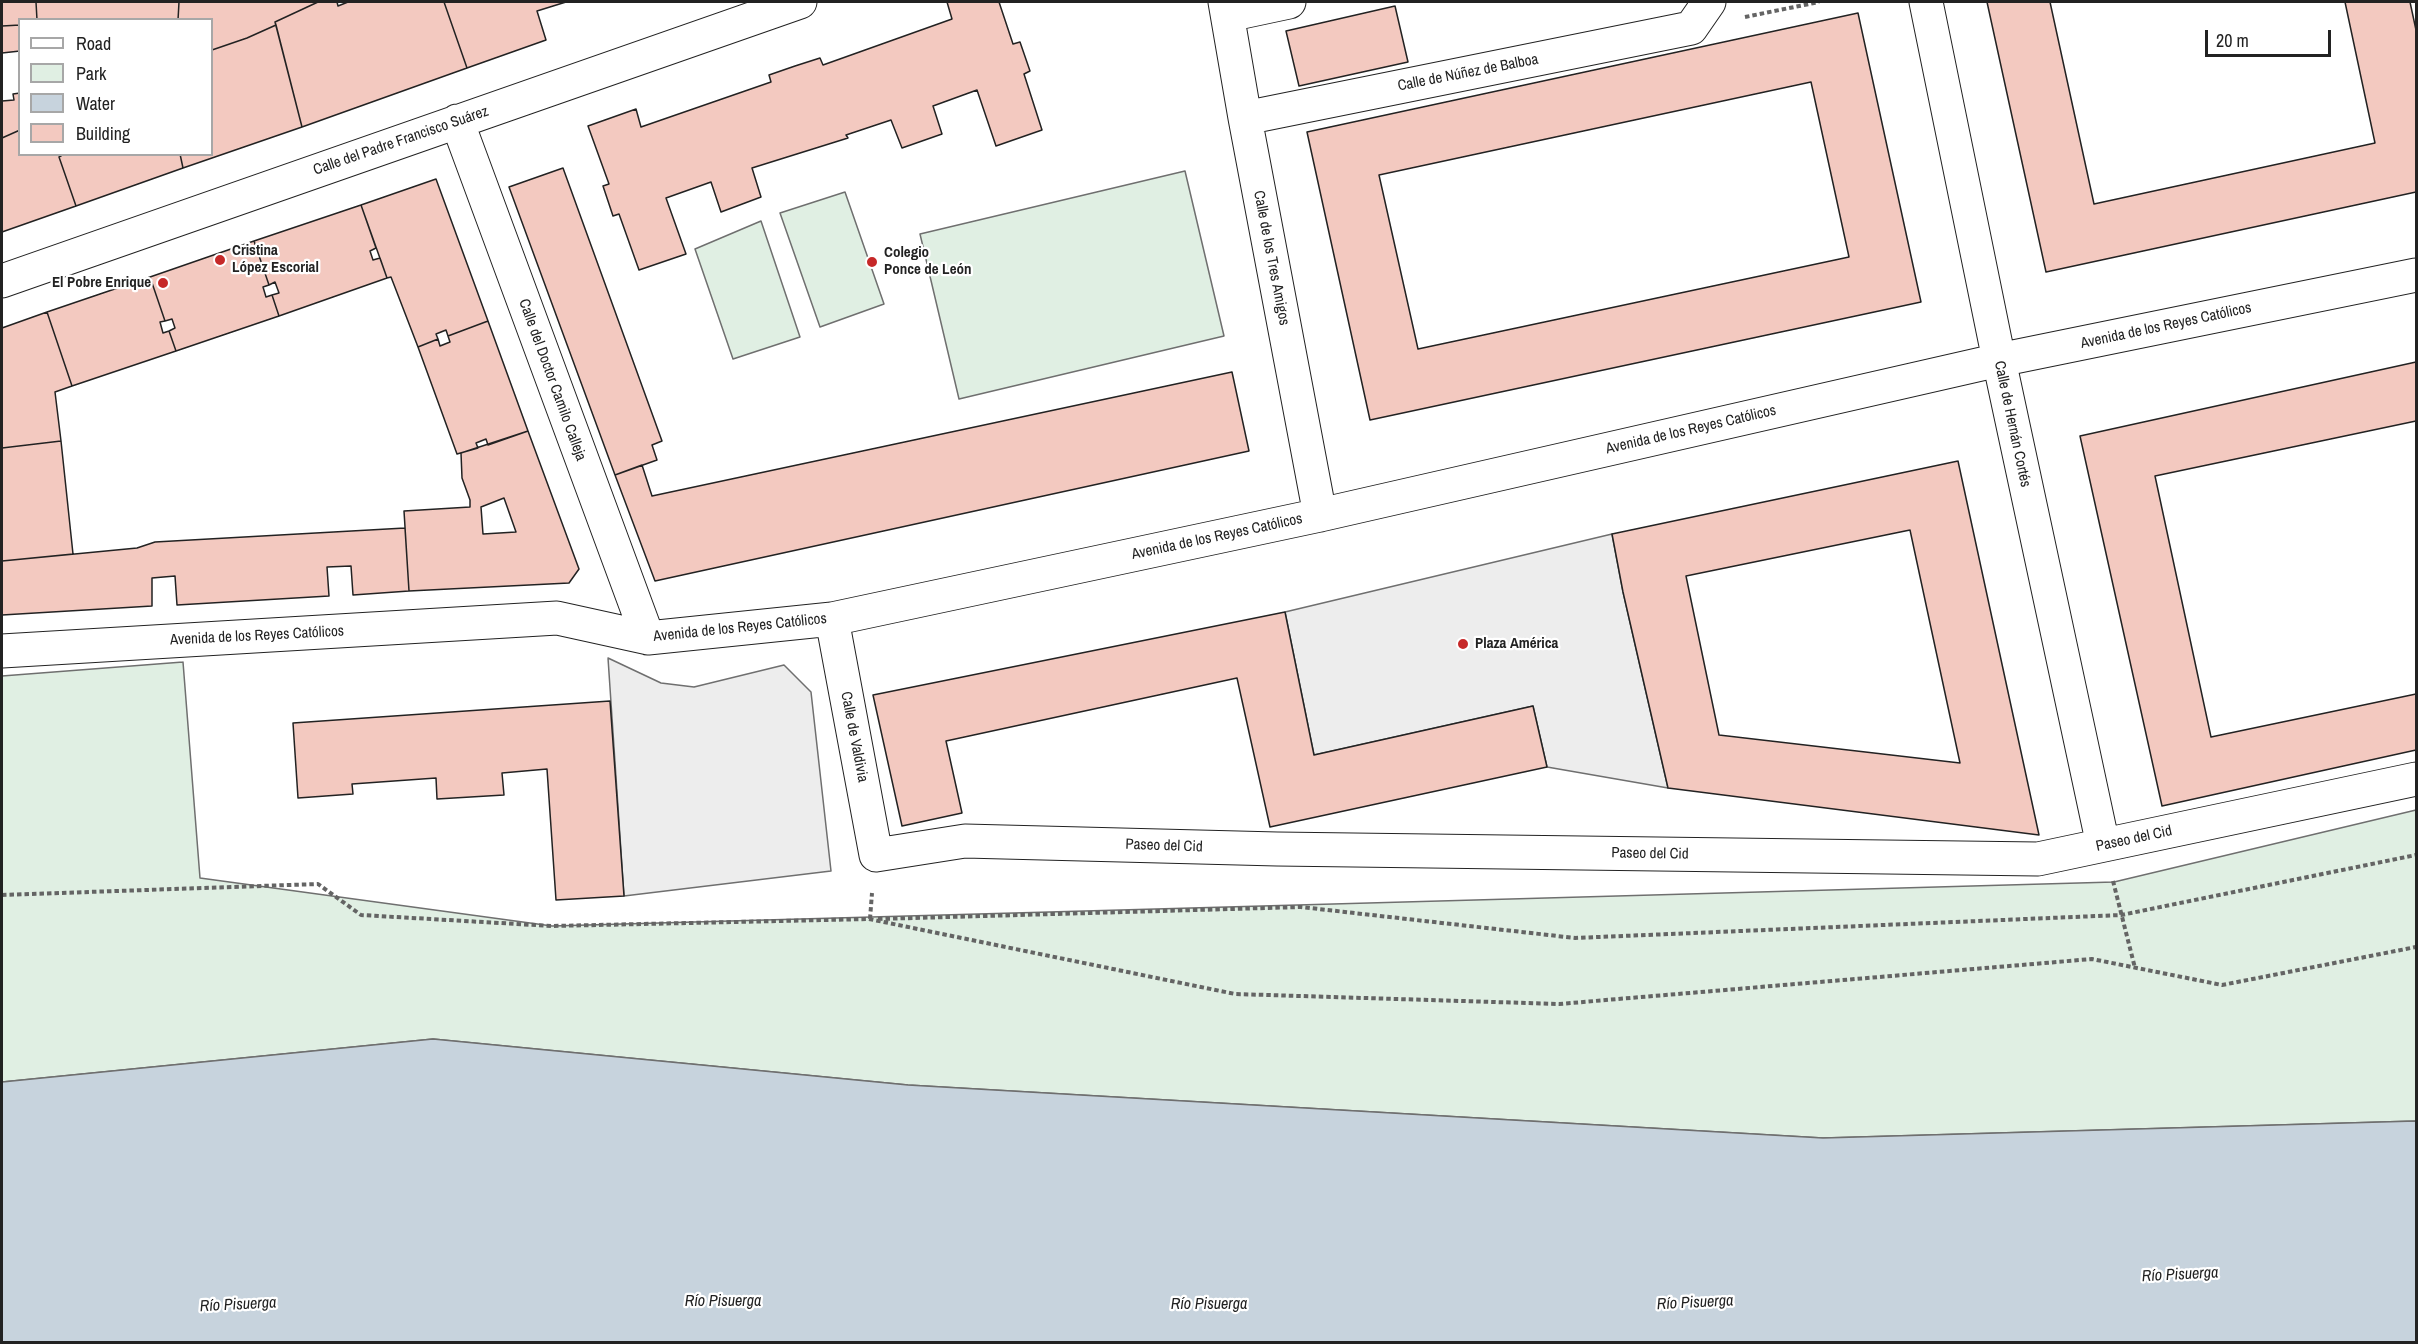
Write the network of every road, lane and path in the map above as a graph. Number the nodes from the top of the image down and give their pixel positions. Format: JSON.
{"nodes":[{"id":1,"x":1289,"y":2,"type":"edge"},
{"id":2,"x":1710,"y":2,"type":"edge"},
{"id":3,"x":1819,"y":2,"type":"edge"},
{"id":4,"x":1926,"y":2,"type":"edge"},
{"id":5,"x":781,"y":4,"type":"edge"},
{"id":6,"x":1227,"y":8,"type":"edge"},
{"id":7,"x":1691,"y":28,"type":"junction"},
{"id":8,"x":1245,"y":118,"type":"junction"},
{"id":9,"x":457,"y":121,"type":"junction"},
{"id":10,"x":2416,"y":275,"type":"edge"},
{"id":11,"x":2,"y":281,"type":"edge"},
{"id":12,"x":1999,"y":360,"type":"junction"},
{"id":13,"x":1320,"y":515,"type":"junction"},
{"id":14,"x":832,"y":619,"type":"junction"},
{"id":15,"x":648,"y":638,"type":"junction"},
{"id":16,"x":2,"y":651,"type":"edge"},
{"id":17,"x":2416,"y":778,"type":"edge"},
{"id":18,"x":2103,"y":845,"type":"junction"},
{"id":19,"x":876,"y":855,"type":"joint"},
{"id":20,"x":2416,"y":855,"type":"edge"},
{"id":21,"x":2,"y":895,"type":"edge"},
{"id":22,"x":2121,"y":915,"type":"junction"},
{"id":23,"x":868,"y":919,"type":"junction"},
{"id":24,"x":2416,"y":947,"type":"edge"},
{"id":25,"x":2135,"y":968,"type":"junction"}],
"edges":[{"from":1,"to":6,"type":"street"},
{"from":2,"to":7,"type":"street"},
{"from":3,"to":7,"type":"path"},
{"from":4,"to":12,"type":"street","name":"Calle de Hernán Cortés"},
{"from":5,"to":9,"type":"street","name":"Calle del Padre Francisco Suárez"},
{"from":6,"to":8,"type":"street","name":"Calle de los Tres Amigos"},
{"from":7,"to":8,"type":"street","name":"Calle de Núñez de Balboa"},
{"from":8,"to":13,"type":"street","name":"Calle de los Tres Amigos"},
{"from":9,"to":11,"type":"street","name":"Calle del Padre Francisco Suárez"},
{"from":9,"to":15,"type":"street","name":"Calle del Doctor Camilo Calleja"},
{"from":10,"to":12,"type":"street","name":"Avenida de los Reyes Católicos"},
{"from":12,"to":13,"type":"street","name":"Avenida de los Reyes Católicos"},
{"from":12,"to":18,"type":"street","name":"Calle de Hernán Cortés"},
{"from":13,"to":14,"type":"street","name":"Avenida de los Reyes Católicos"},
{"from":14,"to":15,"type":"street","name":"Avenida de los Reyes Católicos"},
{"from":14,"to":19,"type":"street","name":"Calle de Valdivia"},
{"from":15,"to":16,"type":"street","name":"Avenida de los Reyes Católicos"},
{"from":17,"to":18,"type":"street","name":"Paseo del Cid"},
{"from":18,"to":19,"type":"street","name":"Paseo del Cid"},
{"from":18,"to":22,"type":"path"},
{"from":20,"to":22,"type":"path"},
{"from":21,"to":23,"type":"path"},
{"from":22,"to":23,"type":"path"},
{"from":22,"to":25,"type":"path"},
{"from":23,"to":25,"type":"path"},
{"from":24,"to":25,"type":"path"}]}
